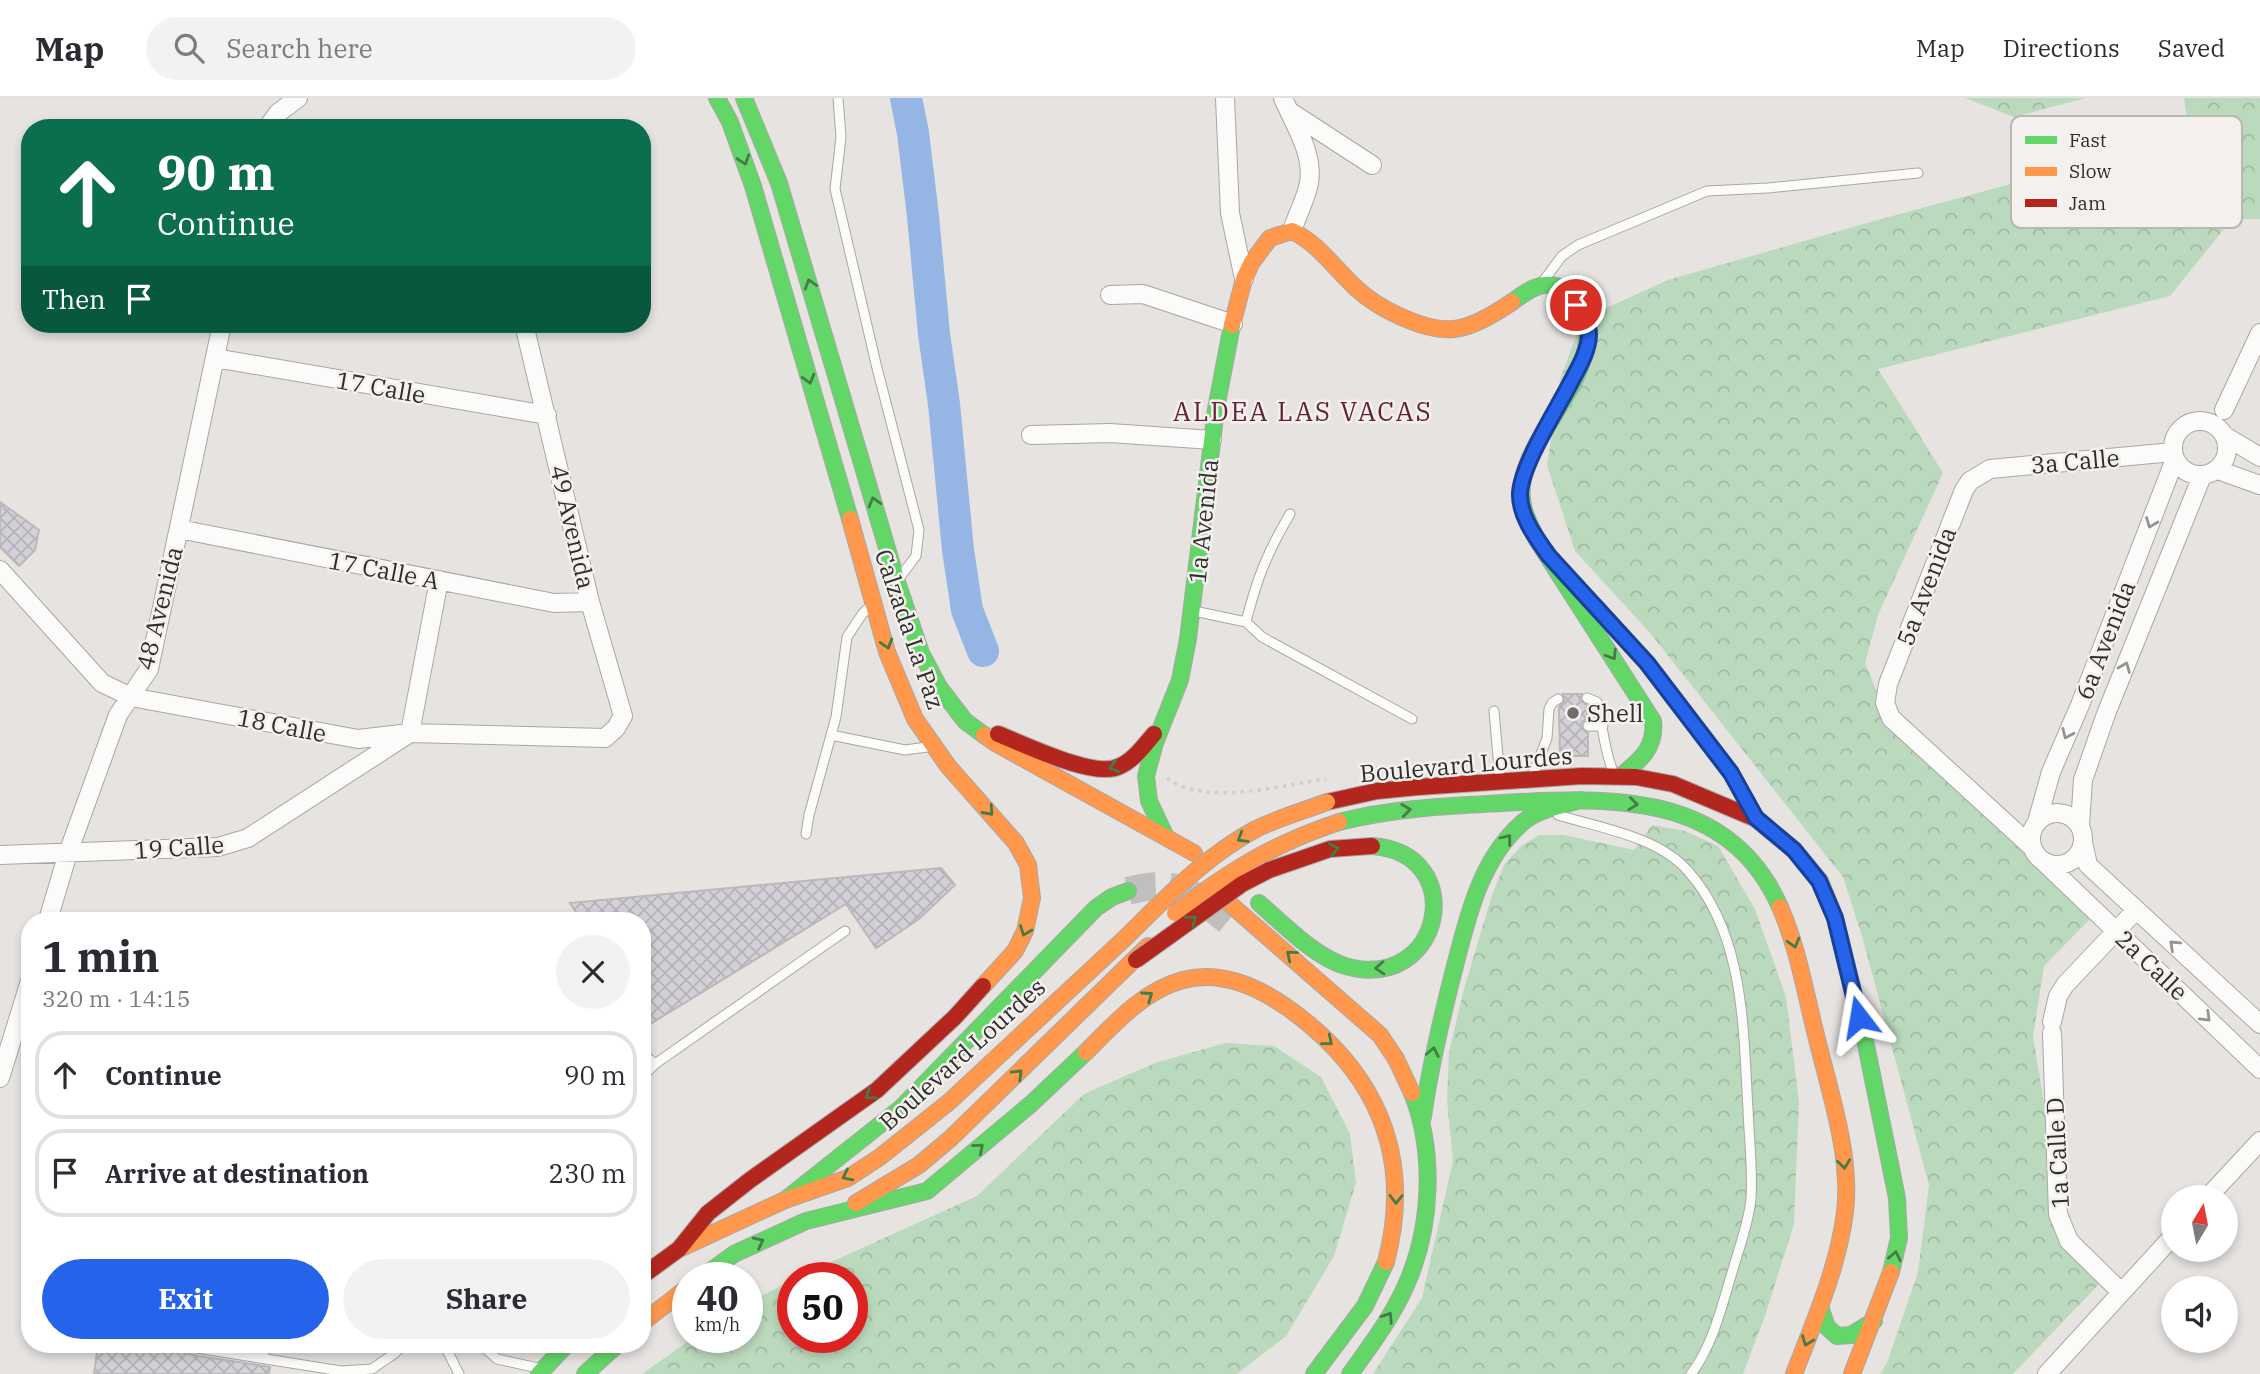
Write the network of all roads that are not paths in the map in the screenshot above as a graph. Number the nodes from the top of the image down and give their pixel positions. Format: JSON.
{"nodes":[{"id":1,"x":298,"y":98,"type":"edge"},
{"id":2,"x":717,"y":98,"type":"edge"},
{"id":3,"x":744,"y":98,"type":"edge"},
{"id":4,"x":838,"y":98,"type":"edge"},
{"id":5,"x":1225,"y":98,"type":"edge"},
{"id":6,"x":1286,"y":105,"type":"edge"},
{"id":7,"x":274,"y":119,"type":"edge"},
{"id":8,"x":1372,"y":165,"type":"dead end"},
{"id":9,"x":1918,"y":173,"type":"dead end"},
{"id":10,"x":1292,"y":231,"type":"junction"},
{"id":11,"x":1244,"y":279,"type":"junction"},
{"id":12,"x":1541,"y":285,"type":"junction"},
{"id":13,"x":1110,"y":295,"type":"dead end"},
{"id":14,"x":1233,"y":324,"type":"junction"},
{"id":15,"x":2260,"y":332,"type":"edge"},
{"id":16,"x":220,"y":333,"type":"edge"},
{"id":17,"x":526,"y":333,"type":"edge"},
{"id":18,"x":215,"y":358,"type":"junction"},
{"id":19,"x":2224,"y":410,"type":"dead end"},
{"id":20,"x":547,"y":415,"type":"junction"},
{"id":21,"x":1031,"y":435,"type":"dead end"},
{"id":22,"x":2225,"y":436,"type":"junction"},
{"id":23,"x":1212,"y":440,"type":"junction"},
{"id":24,"x":2174,"y":455,"type":"junction"},
{"id":25,"x":2260,"y":457,"type":"edge"},
{"id":26,"x":2210,"y":473,"type":"junction"},
{"id":27,"x":1979,"y":475,"type":"joint"},
{"id":28,"x":2260,"y":485,"type":"edge"},
{"id":29,"x":1290,"y":514,"type":"dead end"},
{"id":30,"x":179,"y":529,"type":"junction"},
{"id":31,"x":1549,"y":556,"type":"junction"},
{"id":32,"x":1,"y":573,"type":"edge"},
{"id":33,"x":439,"y":580,"type":"junction"},
{"id":34,"x":897,"y":582,"type":"junction"},
{"id":35,"x":590,"y":602,"type":"junction"},
{"id":36,"x":874,"y":604,"type":"junction"},
{"id":37,"x":1192,"y":611,"type":"junction"},
{"id":38,"x":1246,"y":622,"type":"junction"},
{"id":39,"x":929,"y":669,"type":"junction"},
{"id":40,"x":131,"y":697,"type":"junction"},
{"id":41,"x":1587,"y":698,"type":"dead end"},
{"id":42,"x":1559,"y":699,"type":"dead end"},
{"id":43,"x":933,"y":707,"type":"dead end"},
{"id":44,"x":1494,"y":711,"type":"dead end"},
{"id":45,"x":1412,"y":719,"type":"dead end"},
{"id":46,"x":965,"y":721,"type":"junction"},
{"id":47,"x":1164,"y":723,"type":"junction"},
{"id":48,"x":1588,"y":726,"type":"dead end"},
{"id":49,"x":1603,"y":726,"type":"junction"},
{"id":50,"x":616,"y":728,"type":"joint"},
{"id":51,"x":410,"y":733,"type":"junction"},
{"id":52,"x":831,"y":735,"type":"junction"},
{"id":53,"x":932,"y":746,"type":"junction"},
{"id":54,"x":1015,"y":772,"type":"dead end"},
{"id":55,"x":1618,"y":776,"type":"junction"},
{"id":56,"x":1531,"y":779,"type":"junction"},
{"id":57,"x":1501,"y":781,"type":"junction"},
{"id":58,"x":1581,"y":800,"type":"junction"},
{"id":59,"x":1544,"y":812,"type":"junction"},
{"id":60,"x":1756,"y":818,"type":"junction"},
{"id":61,"x":2037,"y":822,"type":"junction"},
{"id":62,"x":806,"y":834,"type":"dead end"},
{"id":63,"x":2082,"y":834,"type":"junction"},
{"id":64,"x":1166,"y":836,"type":"junction"},
{"id":65,"x":2032,"y":847,"type":"junction"},
{"id":66,"x":68,"y":853,"type":"junction"},
{"id":67,"x":1161,"y":853,"type":"dead end"},
{"id":68,"x":1195,"y":853,"type":"dead end"},
{"id":69,"x":0,"y":855,"type":"edge"},
{"id":70,"x":2044,"y":862,"type":"junction"},
{"id":71,"x":1242,"y":890,"type":"dead end"},
{"id":72,"x":1128,"y":891,"type":"tunnel mouth"},
{"id":73,"x":1230,"y":904,"type":"tunnel mouth"},
{"id":74,"x":2136,"y":910,"type":"junction"},
{"id":75,"x":50,"y":912,"type":"edge"},
{"id":76,"x":1228,"y":921,"type":"tunnel mouth"},
{"id":77,"x":845,"y":931,"type":"dead end"},
{"id":78,"x":2117,"y":932,"type":"junction"},
{"id":79,"x":1136,"y":960,"type":"junction"},
{"id":80,"x":21,"y":1010,"type":"edge"},
{"id":81,"x":2260,"y":1024,"type":"edge"},
{"id":82,"x":651,"y":1061,"type":"edge"},
{"id":83,"x":655,"y":1064,"type":"junction"},
{"id":84,"x":651,"y":1068,"type":"edge"},
{"id":85,"x":2260,"y":1069,"type":"edge"},
{"id":86,"x":0,"y":1078,"type":"edge"},
{"id":87,"x":1422,"y":1119,"type":"junction"},
{"id":88,"x":2260,"y":1141,"type":"edge"},
{"id":89,"x":2219,"y":1185,"type":"edge"},
{"id":90,"x":785,"y":1200,"type":"junction"},
{"id":91,"x":831,"y":1214,"type":"junction"},
{"id":92,"x":679,"y":1249,"type":"junction"},
{"id":93,"x":2161,"y":1249,"type":"edge"},
{"id":94,"x":724,"y":1262,"type":"edge"},
{"id":95,"x":651,"y":1269,"type":"edge"},
{"id":96,"x":2121,"y":1292,"type":"junction"},
{"id":97,"x":672,"y":1300,"type":"edge"},
{"id":98,"x":1820,"y":1307,"type":"junction"},
{"id":99,"x":651,"y":1316,"type":"edge"},
{"id":100,"x":1874,"y":1321,"type":"junction"},
{"id":101,"x":229,"y":1353,"type":"edge"},
{"id":102,"x":260,"y":1353,"type":"edge"},
{"id":103,"x":395,"y":1353,"type":"edge"},
{"id":104,"x":448,"y":1353,"type":"edge"},
{"id":105,"x":491,"y":1353,"type":"edge"},
{"id":106,"x":559,"y":1353,"type":"edge"},
{"id":107,"x":608,"y":1353,"type":"edge"},
{"id":108,"x":267,"y":1359,"type":"junction"},
{"id":109,"x":541,"y":1372,"type":"edge"},
{"id":110,"x":458,"y":1374,"type":"edge"},
{"id":111,"x":585,"y":1374,"type":"edge"},
{"id":112,"x":1314,"y":1374,"type":"edge"},
{"id":113,"x":1350,"y":1374,"type":"edge"},
{"id":114,"x":1691,"y":1374,"type":"edge"},
{"id":115,"x":1794,"y":1374,"type":"edge"},
{"id":116,"x":1852,"y":1374,"type":"edge"},
{"id":117,"x":2047,"y":1374,"type":"edge"}],
"edges":[{"from":1,"to":7,"type":"street"},
{"from":2,"to":36,"type":"main road","name":"Calzada La Paz","one_way":true},
{"from":34,"to":3,"type":"main road","name":"Calzada La Paz","one_way":true},
{"from":4,"to":34,"type":"lane"},
{"from":5,"to":11,"type":"street"},
{"from":6,"to":8,"type":"street"},
{"from":6,"to":10,"type":"street"},
{"from":9,"to":12,"type":"lane"},
{"from":10,"to":11,"type":"main road","name":"1a Avenida"},
{"from":10,"to":12,"type":"main road"},
{"from":11,"to":14,"type":"main road","name":"1a Avenida"},
{"from":12,"to":31,"type":"main road"},
{"from":13,"to":14,"type":"street"},
{"from":14,"to":23,"type":"main road","name":"1a Avenida"},
{"from":15,"to":19,"type":"street"},
{"from":16,"to":18,"type":"street","name":"48 Avenida"},
{"from":17,"to":20,"type":"street","name":"49 Avenida"},
{"from":18,"to":20,"type":"street","name":"17 Calle"},
{"from":18,"to":30,"type":"street","name":"48 Avenida"},
{"from":20,"to":35,"type":"street","name":"49 Avenida"},
{"from":21,"to":23,"type":"street"},
{"from":22,"to":24,"type":"street"},
{"from":22,"to":25,"type":"street"},
{"from":22,"to":26,"type":"street"},
{"from":23,"to":37,"type":"main road","name":"1a Avenida"},
{"from":24,"to":26,"type":"street"},
{"from":24,"to":27,"type":"street","name":"3a Calle"},
{"from":24,"to":61,"type":"street","name":"6a Avenida","one_way":true},
{"from":26,"to":28,"type":"street"},
{"from":63,"to":26,"type":"street","name":"6a Avenida","one_way":true},
{"from":27,"to":65,"type":"street","name":"5a Avenida"},
{"from":29,"to":38,"type":"lane"},
{"from":30,"to":33,"type":"street","name":"17 Calle A"},
{"from":30,"to":40,"type":"street","name":"48 Avenida"},
{"from":31,"to":55,"type":"main road","one_way":true},
{"from":31,"to":60,"type":"main road"},
{"from":32,"to":40,"type":"street","name":"18 Calle"},
{"from":33,"to":35,"type":"street","name":"17 Calle A"},
{"from":33,"to":51,"type":"street"},
{"from":34,"to":39,"type":"main road","name":"Calzada La Paz"},
{"from":35,"to":50,"type":"street","name":"49 Avenida"},
{"from":36,"to":52,"type":"lane"},
{"from":36,"to":53,"type":"main road","name":"Calzada La Paz","one_way":true},
{"from":37,"to":38,"type":"lane"},
{"from":37,"to":47,"type":"main road","name":"1a Avenida"},
{"from":38,"to":45,"type":"lane"},
{"from":39,"to":43,"type":"main road"},
{"from":39,"to":46,"type":"main road","name":"Calzada La Paz"},
{"from":40,"to":51,"type":"street","name":"18 Calle"},
{"from":40,"to":66,"type":"street","name":"48 Avenida"},
{"from":41,"to":49,"type":"lane"},
{"from":42,"to":56,"type":"lane"},
{"from":44,"to":57,"type":"lane"},
{"from":47,"to":46,"type":"main road","name":"1a Avenida","one_way":true},
{"from":46,"to":64,"type":"main road","name":"Calzada La Paz"},
{"from":47,"to":64,"type":"main road","name":"1a Avenida"},
{"from":48,"to":49,"type":"lane"},
{"from":49,"to":55,"type":"lane"},
{"from":50,"to":51,"type":"street","name":"18 Calle"},
{"from":51,"to":66,"type":"street","name":"19 Calle"},
{"from":52,"to":53,"type":"lane"},
{"from":52,"to":62,"type":"lane"},
{"from":53,"to":92,"type":"main road","name":"Calzada La Paz","one_way":true},
{"from":54,"to":67,"type":"main road"},
{"from":55,"to":56,"type":"main road","name":"Boulevard Lourdes"},
{"from":55,"to":60,"type":"main road","name":"Boulevard Lourdes"},
{"from":56,"to":57,"type":"main road","name":"Boulevard Lourdes"},
{"from":57,"to":90,"type":"main road","name":"Boulevard Lourdes","one_way":true,"bridge":true},
{"from":58,"to":59,"type":"main road"},
{"from":79,"to":58,"type":"main road","name":"Boulevard Lourdes","one_way":true,"bridge":true},
{"from":58,"to":98,"type":"main road","name":"Boulevard Lourdes","one_way":true},
{"from":87,"to":59,"type":"main road","one_way":true},
{"from":59,"to":114,"type":"lane"},
{"from":100,"to":60,"type":"main road","name":"Boulevard Lourdes","one_way":true},
{"from":61,"to":63,"type":"street"},
{"from":61,"to":65,"type":"street"},
{"from":63,"to":70,"type":"street"},
{"from":63,"to":74,"type":"street","name":"2a Calle"},
{"from":64,"to":68,"type":"main road","name":"Calzada La Paz"},
{"from":65,"to":70,"type":"street"},
{"from":66,"to":69,"type":"street","name":"19 Calle"},
{"from":66,"to":75,"type":"street","name":"48 Avenida"},
{"from":70,"to":78,"type":"street","name":"2a Calle"},
{"from":79,"to":71,"type":"main road","one_way":true,"bridge":true},
{"from":72,"to":90,"type":"main road"},
{"from":87,"to":73,"type":"main road","one_way":true},
{"from":74,"to":78,"type":"street"},
{"from":81,"to":74,"type":"street","name":"2a Calle","one_way":true},
{"from":76,"to":87,"type":"main road"},
{"from":77,"to":83,"type":"lane"},
{"from":78,"to":85,"type":"street","name":"2a Calle","one_way":true},
{"from":78,"to":96,"type":"street","name":"1a Calle D"},
{"from":91,"to":79,"type":"main road","name":"Boulevard Lourdes","one_way":true},
{"from":80,"to":86,"type":"street"},
{"from":82,"to":83,"type":"lane"},
{"from":83,"to":84,"type":"lane"},
{"from":113,"to":87,"type":"main road","one_way":true},
{"from":88,"to":89,"type":"street"},
{"from":90,"to":92,"type":"main road","name":"Boulevard Lourdes"},
{"from":94,"to":91,"type":"main road","one_way":true},
{"from":91,"to":112,"type":"main road","one_way":true},
{"from":92,"to":95,"type":"main road","name":"Calzada La Paz"},
{"from":93,"to":96,"type":"street"},
{"from":96,"to":117,"type":"street"},
{"from":97,"to":99,"type":"main road"},
{"from":98,"to":100,"type":"main road"},
{"from":98,"to":115,"type":"main road","name":"Boulevard Lourdes","one_way":true},
{"from":100,"to":116,"type":"main road","name":"Boulevard Lourdes"},
{"from":101,"to":108,"type":"lane"},
{"from":102,"to":108,"type":"lane"},
{"from":103,"to":108,"type":"lane"},
{"from":104,"to":110,"type":"lane"},
{"from":105,"to":109,"type":"lane"},
{"from":106,"to":109,"type":"main road"},
{"from":107,"to":111,"type":"main road"}]}
